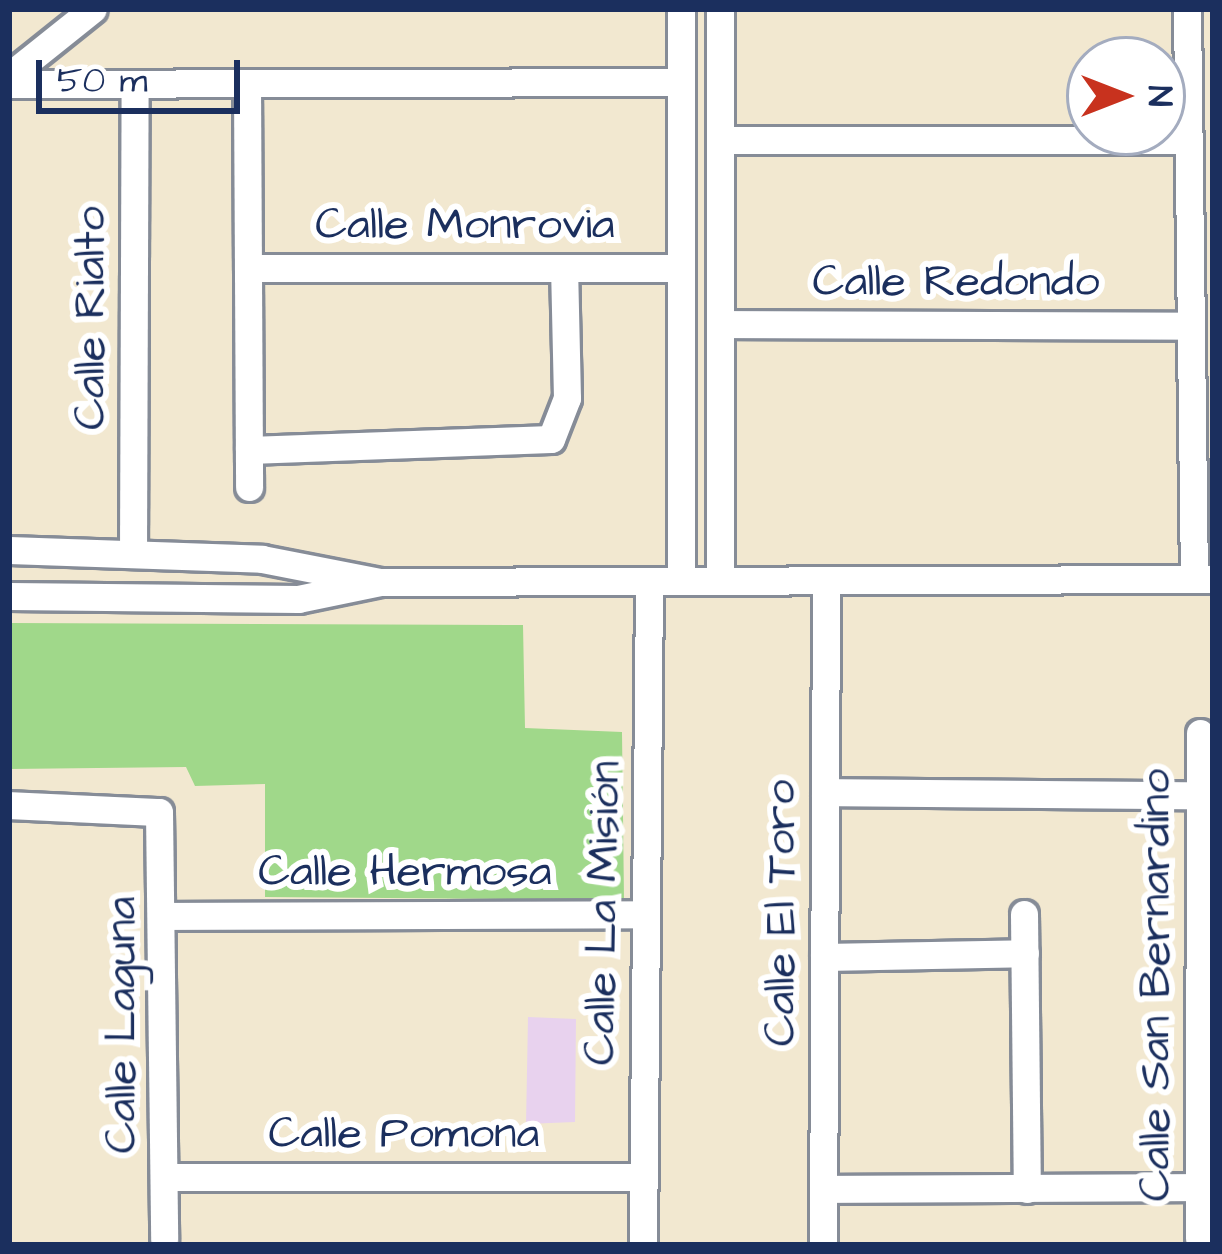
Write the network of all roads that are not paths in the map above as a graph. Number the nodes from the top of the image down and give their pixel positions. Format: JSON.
{"nodes":[{"id":1,"x":93,"y":9,"type":"edge"},
{"id":2,"x":681,"y":9,"type":"edge"},
{"id":3,"x":720,"y":9,"type":"edge"},
{"id":4,"x":1187,"y":9,"type":"edge"},
{"id":5,"x":9,"y":80,"type":"edge"},
{"id":6,"x":681,"y":82,"type":"junction"},
{"id":7,"x":135,"y":83,"type":"junction"},
{"id":8,"x":247,"y":83,"type":"junction"},
{"id":9,"x":681,"y":112,"type":"junction"},
{"id":10,"x":720,"y":126,"type":"junction"},
{"id":11,"x":1188,"y":140,"type":"junction"},
{"id":12,"x":720,"y":251,"type":"junction"},
{"id":13,"x":681,"y":260,"type":"junction"},
{"id":14,"x":249,"y":268,"type":"junction"},
{"id":15,"x":564,"y":269,"type":"junction"},
{"id":16,"x":720,"y":324,"type":"junction"},
{"id":17,"x":1190,"y":326,"type":"junction"},
{"id":18,"x":249,"y":450,"type":"junction"},
{"id":19,"x":249,"y":487,"type":"dead end"},
{"id":20,"x":9,"y":550,"type":"edge"},
{"id":21,"x":133,"y":553,"type":"junction"},
{"id":22,"x":1203,"y":579,"type":"edge"},
{"id":23,"x":681,"y":581,"type":"junction"},
{"id":24,"x":720,"y":581,"type":"junction"},
{"id":25,"x":826,"y":581,"type":"junction"},
{"id":26,"x":380,"y":582,"type":"junction"},
{"id":27,"x":649,"y":582,"type":"junction"},
{"id":28,"x":9,"y":596,"type":"edge"},
{"id":29,"x":1200,"y":733,"type":"dead end"},
{"id":30,"x":825,"y":792,"type":"junction"},
{"id":31,"x":1200,"y":796,"type":"junction"},
{"id":32,"x":9,"y":805,"type":"edge"},
{"id":33,"x":645,"y":914,"type":"junction"},
{"id":34,"x":1024,"y":914,"type":"dead end"},
{"id":35,"x":164,"y":916,"type":"junction"},
{"id":36,"x":1024,"y":953,"type":"junction"},
{"id":37,"x":824,"y":957,"type":"junction"},
{"id":38,"x":165,"y":1177,"type":"junction"},
{"id":39,"x":643,"y":1177,"type":"junction"},
{"id":40,"x":1198,"y":1187,"type":"junction"},
{"id":41,"x":823,"y":1189,"type":"junction"},
{"id":42,"x":1027,"y":1189,"type":"junction"},
{"id":43,"x":1198,"y":1238,"type":"dead end"},
{"id":44,"x":164,"y":1239,"type":"dead end"},
{"id":45,"x":643,"y":1245,"type":"edge"},
{"id":46,"x":823,"y":1245,"type":"edge"}],
"edges":[{"from":1,"to":5,"type":"street"},
{"from":2,"to":6,"type":"street"},
{"from":3,"to":10,"type":"street"},
{"from":4,"to":11,"type":"street"},
{"from":5,"to":7,"type":"street"},
{"from":6,"to":8,"type":"street"},
{"from":6,"to":9,"type":"street"},
{"from":7,"to":8,"type":"street"},
{"from":7,"to":21,"type":"street","name":"Calle Rialto"},
{"from":8,"to":14,"type":"street"},
{"from":9,"to":10,"type":"street"},
{"from":9,"to":13,"type":"street"},
{"from":10,"to":11,"type":"street"},
{"from":10,"to":12,"type":"street"},
{"from":11,"to":17,"type":"street"},
{"from":12,"to":13,"type":"street","name":"Calle Monrovia"},
{"from":12,"to":16,"type":"street"},
{"from":13,"to":15,"type":"street","name":"Calle Monrovia"},
{"from":13,"to":23,"type":"street"},
{"from":14,"to":15,"type":"street","name":"Calle Monrovia"},
{"from":14,"to":18,"type":"street"},
{"from":15,"to":18,"type":"street"},
{"from":16,"to":17,"type":"street","name":"Calle Redondo"},
{"from":16,"to":24,"type":"street"},
{"from":17,"to":22,"type":"street"},
{"from":18,"to":19,"type":"street"},
{"from":20,"to":21,"type":"street"},
{"from":21,"to":26,"type":"street"},
{"from":22,"to":25,"type":"street"},
{"from":23,"to":24,"type":"street"},
{"from":23,"to":27,"type":"street"},
{"from":24,"to":25,"type":"street"},
{"from":25,"to":30,"type":"street","name":"Calle El Toro"},
{"from":26,"to":27,"type":"street"},
{"from":26,"to":28,"type":"street"},
{"from":27,"to":33,"type":"street","name":"Calle La Misión"},
{"from":29,"to":31,"type":"street","name":"Calle San Bernardino"},
{"from":30,"to":31,"type":"street"},
{"from":30,"to":37,"type":"street","name":"Calle El Toro"},
{"from":31,"to":40,"type":"street","name":"Calle San Bernardino"},
{"from":32,"to":35,"type":"street","name":"Calle Laguna"},
{"from":33,"to":35,"type":"street","name":"Calle Hermosa"},
{"from":33,"to":39,"type":"street","name":"Calle La Misión"},
{"from":34,"to":36,"type":"street"},
{"from":35,"to":38,"type":"street","name":"Calle Laguna"},
{"from":36,"to":37,"type":"street"},
{"from":36,"to":42,"type":"street"},
{"from":37,"to":41,"type":"street","name":"Calle El Toro"},
{"from":38,"to":39,"type":"street","name":"Calle Pomona"},
{"from":38,"to":44,"type":"street","name":"Calle Laguna"},
{"from":39,"to":45,"type":"street","name":"Calle La Misión"},
{"from":40,"to":42,"type":"street"},
{"from":40,"to":43,"type":"street","name":"Calle San Bernardino"},
{"from":41,"to":42,"type":"street"},
{"from":41,"to":46,"type":"street","name":"Calle El Toro"}]}
